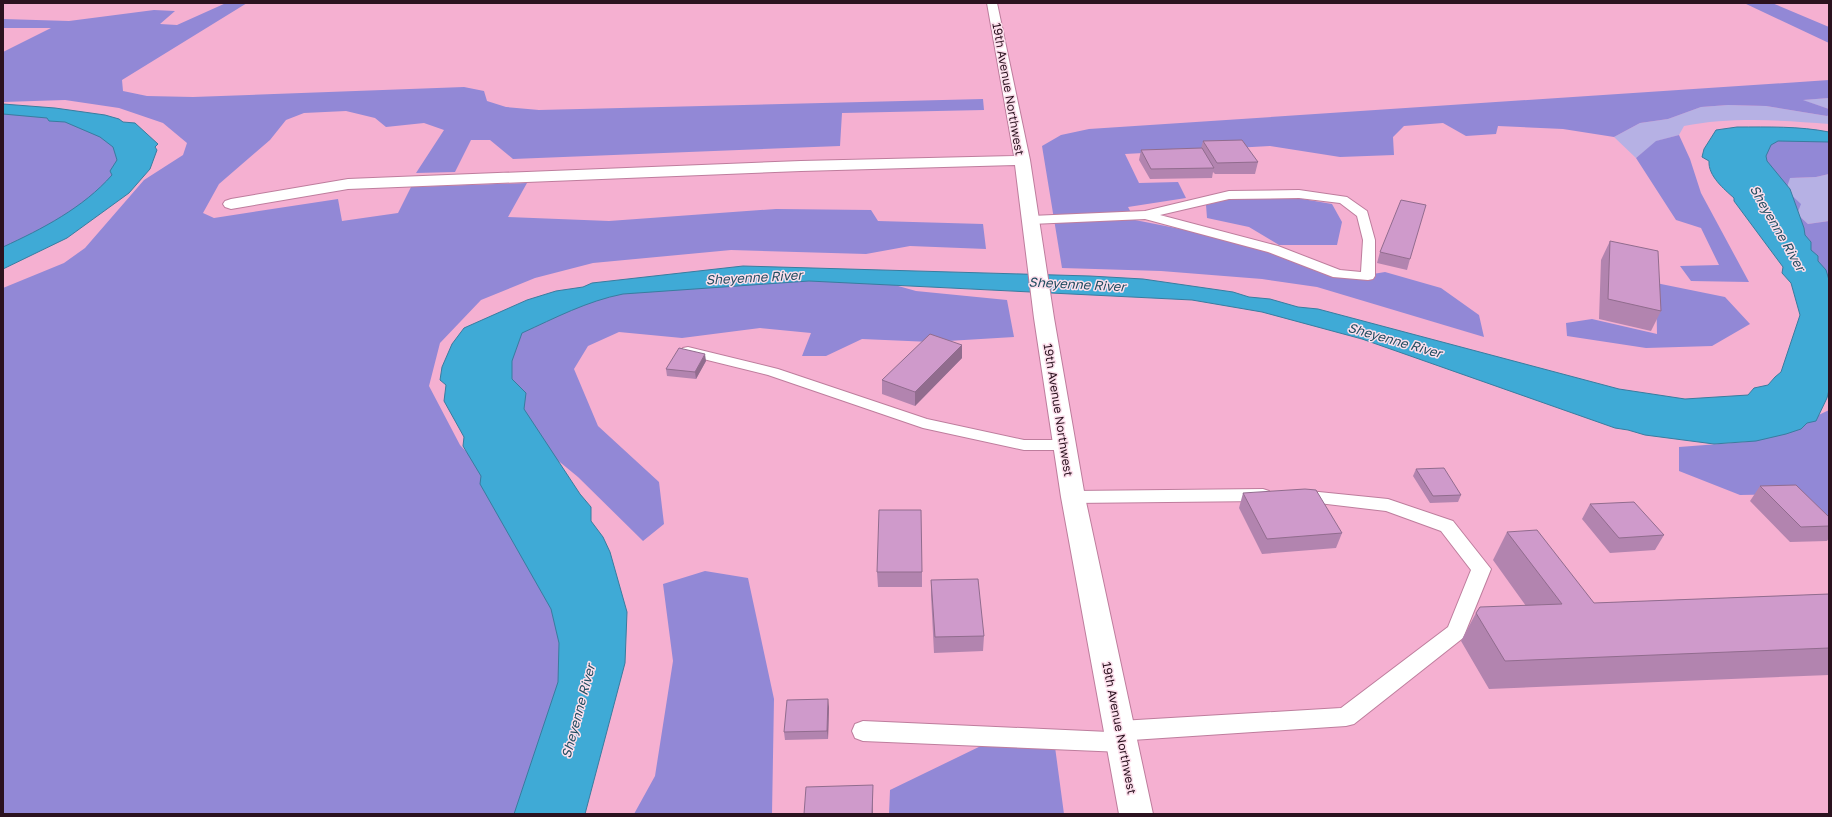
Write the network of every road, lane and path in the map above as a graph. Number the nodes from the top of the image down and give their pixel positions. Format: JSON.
{"nodes":[{"id":1,"x":992,"y":3,"type":"edge"},
{"id":2,"x":1022,"y":160,"type":"junction"},
{"id":3,"x":231,"y":204,"type":"dead end"},
{"id":4,"x":1145,"y":215,"type":"junction"},
{"id":5,"x":1031,"y":220,"type":"junction"},
{"id":6,"x":688,"y":351,"type":"edge"},
{"id":7,"x":1064,"y":445,"type":"junction"},
{"id":8,"x":1073,"y":497,"type":"junction"},
{"id":9,"x":863,"y":731,"type":"dead end"},
{"id":10,"x":1121,"y":736,"type":"junction"},
{"id":11,"x":1136,"y":814,"type":"edge"}],
"edges":[{"from":1,"to":2,"type":"street","name":"19th Avenue Northwest"},
{"from":2,"to":3,"type":"street"},
{"from":2,"to":5,"type":"street","name":"19th Avenue Northwest"},
{"from":4,"to":4,"type":"lane"},
{"from":4,"to":5,"type":"lane"},
{"from":5,"to":7,"type":"street","name":"19th Avenue Northwest"},
{"from":6,"to":7,"type":"lane"},
{"from":7,"to":8,"type":"street","name":"19th Avenue Northwest"},
{"from":8,"to":10,"type":"street","name":"19th Avenue Northwest"},
{"from":8,"to":10,"type":"lane"},
{"from":9,"to":10,"type":"lane"},
{"from":10,"to":11,"type":"street","name":"19th Avenue Northwest"}]}
